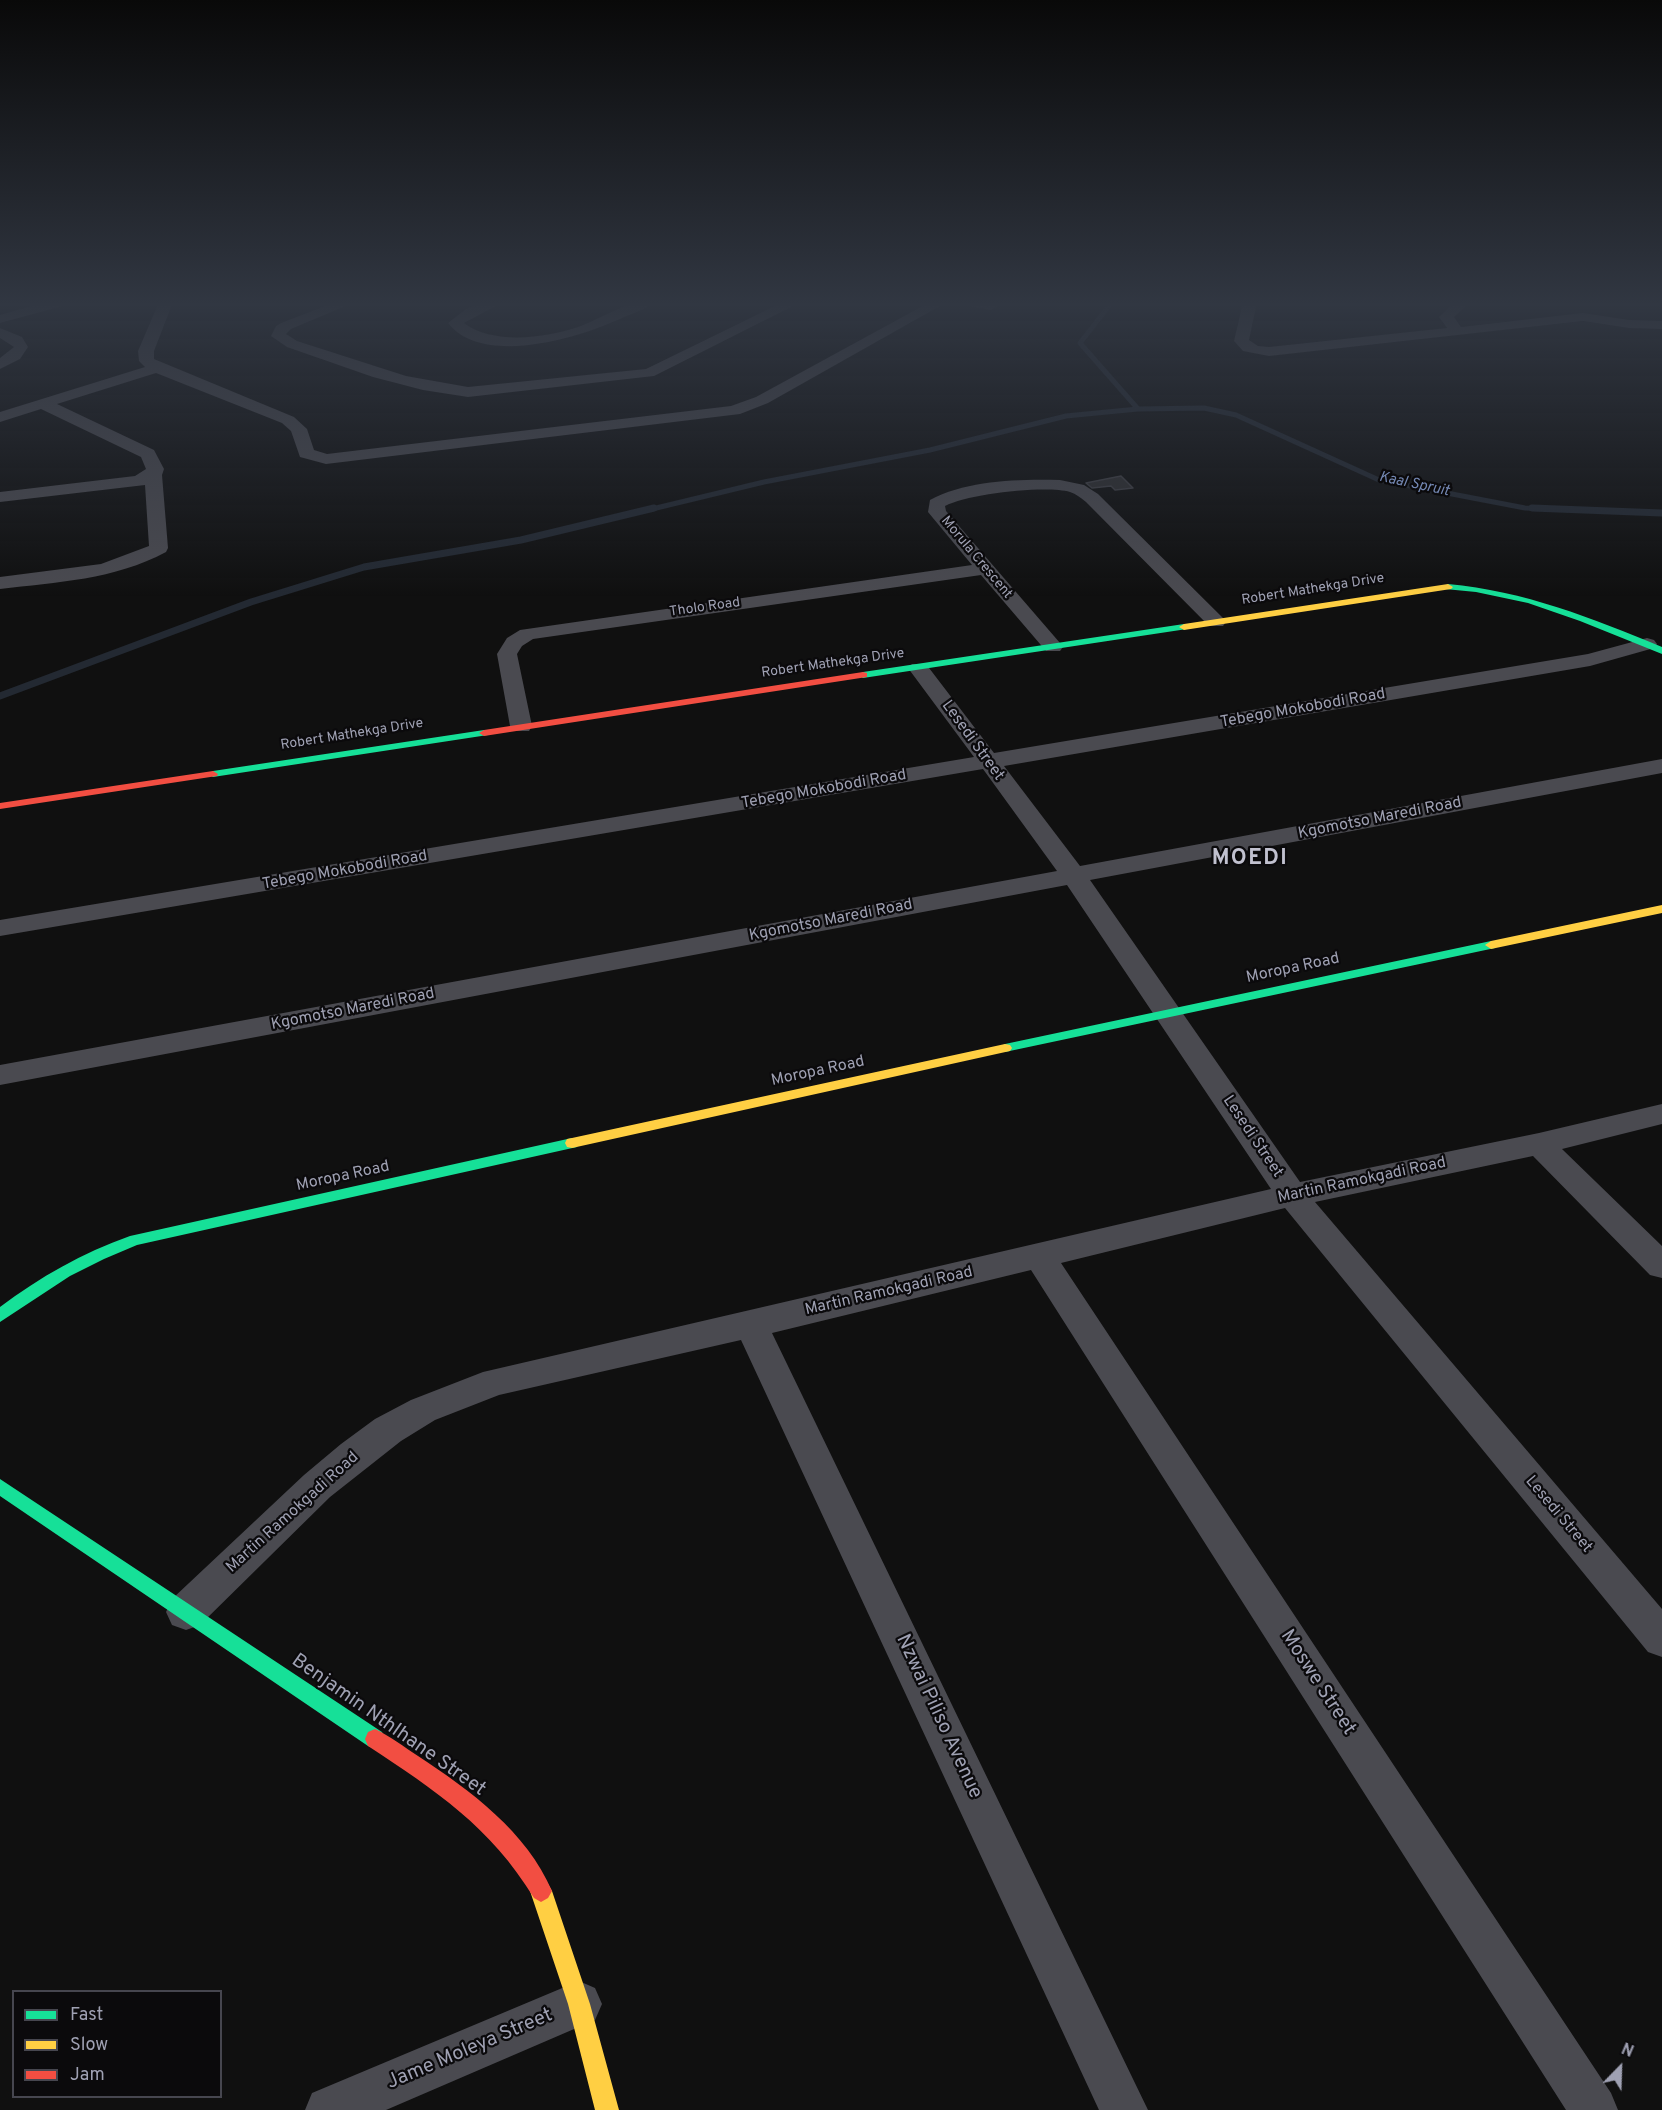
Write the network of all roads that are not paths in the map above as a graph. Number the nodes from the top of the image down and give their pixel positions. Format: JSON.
{"nodes":[{"id":1,"x":54,"y":400,"type":"edge"},
{"id":2,"x":239,"y":400,"type":"edge"},
{"id":3,"x":761,"y":400,"type":"edge"},
{"id":4,"x":43,"y":404,"type":"junction"},
{"id":5,"x":0,"y":417,"type":"edge"},
{"id":6,"x":153,"y":475,"type":"junction"},
{"id":7,"x":0,"y":497,"type":"edge"},
{"id":8,"x":985,"y":569,"type":"junction"},
{"id":9,"x":0,"y":583,"type":"edge"},
{"id":10,"x":1216,"y":622,"type":"junction"},
{"id":11,"x":1053,"y":647,"type":"junction"},
{"id":12,"x":1654,"y":647,"type":"edge"},
{"id":13,"x":919,"y":668,"type":"junction"},
{"id":14,"x":521,"y":726,"type":"junction"},
{"id":15,"x":988,"y":763,"type":"junction"},
{"id":16,"x":1662,"y":766,"type":"edge"},
{"id":17,"x":0,"y":806,"type":"edge"},
{"id":18,"x":1074,"y":876,"type":"junction"},
{"id":19,"x":1662,"y":909,"type":"edge"},
{"id":20,"x":0,"y":928,"type":"edge"},
{"id":21,"x":1168,"y":1012,"type":"junction"},
{"id":22,"x":0,"y":1076,"type":"edge"},
{"id":23,"x":1662,"y":1114,"type":"edge"},
{"id":24,"x":1539,"y":1144,"type":"junction"},
{"id":25,"x":1292,"y":1195,"type":"junction"},
{"id":26,"x":1039,"y":1256,"type":"junction"},
{"id":27,"x":1662,"y":1266,"type":"edge"},
{"id":28,"x":0,"y":1316,"type":"edge"},
{"id":29,"x":751,"y":1325,"type":"junction"},
{"id":30,"x":0,"y":1487,"type":"edge"},
{"id":31,"x":186,"y":1612,"type":"junction"},
{"id":32,"x":1662,"y":1639,"type":"edge"},
{"id":33,"x":579,"y":2004,"type":"junction"},
{"id":34,"x":329,"y":2110,"type":"edge"},
{"id":35,"x":607,"y":2110,"type":"edge"},
{"id":36,"x":1124,"y":2110,"type":"edge"},
{"id":37,"x":1594,"y":2110,"type":"edge"}],
"edges":[{"from":1,"to":4,"type":"street"},
{"from":2,"to":3,"type":"street"},
{"from":4,"to":5,"type":"street"},
{"from":4,"to":6,"type":"street"},
{"from":6,"to":7,"type":"street"},
{"from":6,"to":9,"type":"street"},
{"from":8,"to":10,"type":"street","name":"Morula Crescent"},
{"from":8,"to":11,"type":"street","name":"Morula Crescent"},
{"from":8,"to":14,"type":"street","name":"Tholo Road"},
{"from":10,"to":11,"type":"street","name":"Robert Mathekga Drive"},
{"from":10,"to":12,"type":"street","name":"Robert Mathekga Drive"},
{"from":11,"to":13,"type":"street","name":"Robert Mathekga Drive"},
{"from":12,"to":15,"type":"street","name":"Tebego Mokobodi Road"},
{"from":13,"to":14,"type":"street","name":"Robert Mathekga Drive"},
{"from":13,"to":15,"type":"street","name":"Lesedi Street"},
{"from":14,"to":17,"type":"street","name":"Robert Mathekga Drive"},
{"from":15,"to":18,"type":"street","name":"Lesedi Street"},
{"from":15,"to":20,"type":"street","name":"Tebego Mokobodi Road"},
{"from":16,"to":18,"type":"street","name":"Kgomotso Maredi Road"},
{"from":18,"to":21,"type":"street","name":"Lesedi Street"},
{"from":18,"to":22,"type":"street","name":"Kgomotso Maredi Road"},
{"from":19,"to":21,"type":"street","name":"Moropa Road"},
{"from":21,"to":25,"type":"street","name":"Lesedi Street"},
{"from":21,"to":28,"type":"street","name":"Moropa Road"},
{"from":23,"to":24,"type":"street","name":"Martin Ramokgadi Road"},
{"from":24,"to":25,"type":"street","name":"Martin Ramokgadi Road"},
{"from":24,"to":27,"type":"street"},
{"from":25,"to":26,"type":"street","name":"Martin Ramokgadi Road"},
{"from":25,"to":32,"type":"street","name":"Lesedi Street"},
{"from":26,"to":29,"type":"street","name":"Martin Ramokgadi Road"},
{"from":26,"to":37,"type":"street","name":"Moswe Street"},
{"from":29,"to":31,"type":"street","name":"Martin Ramokgadi Road"},
{"from":29,"to":36,"type":"street","name":"Nzwai Piliso Avenue"},
{"from":30,"to":31,"type":"street","name":"Benjamin Nthlhane Street"},
{"from":31,"to":33,"type":"street","name":"Benjamin Nthlhane Street"},
{"from":33,"to":34,"type":"street","name":"Jame Moleya Street"},
{"from":33,"to":35,"type":"street","name":"Benjamin Nthlhane Street"}]}
